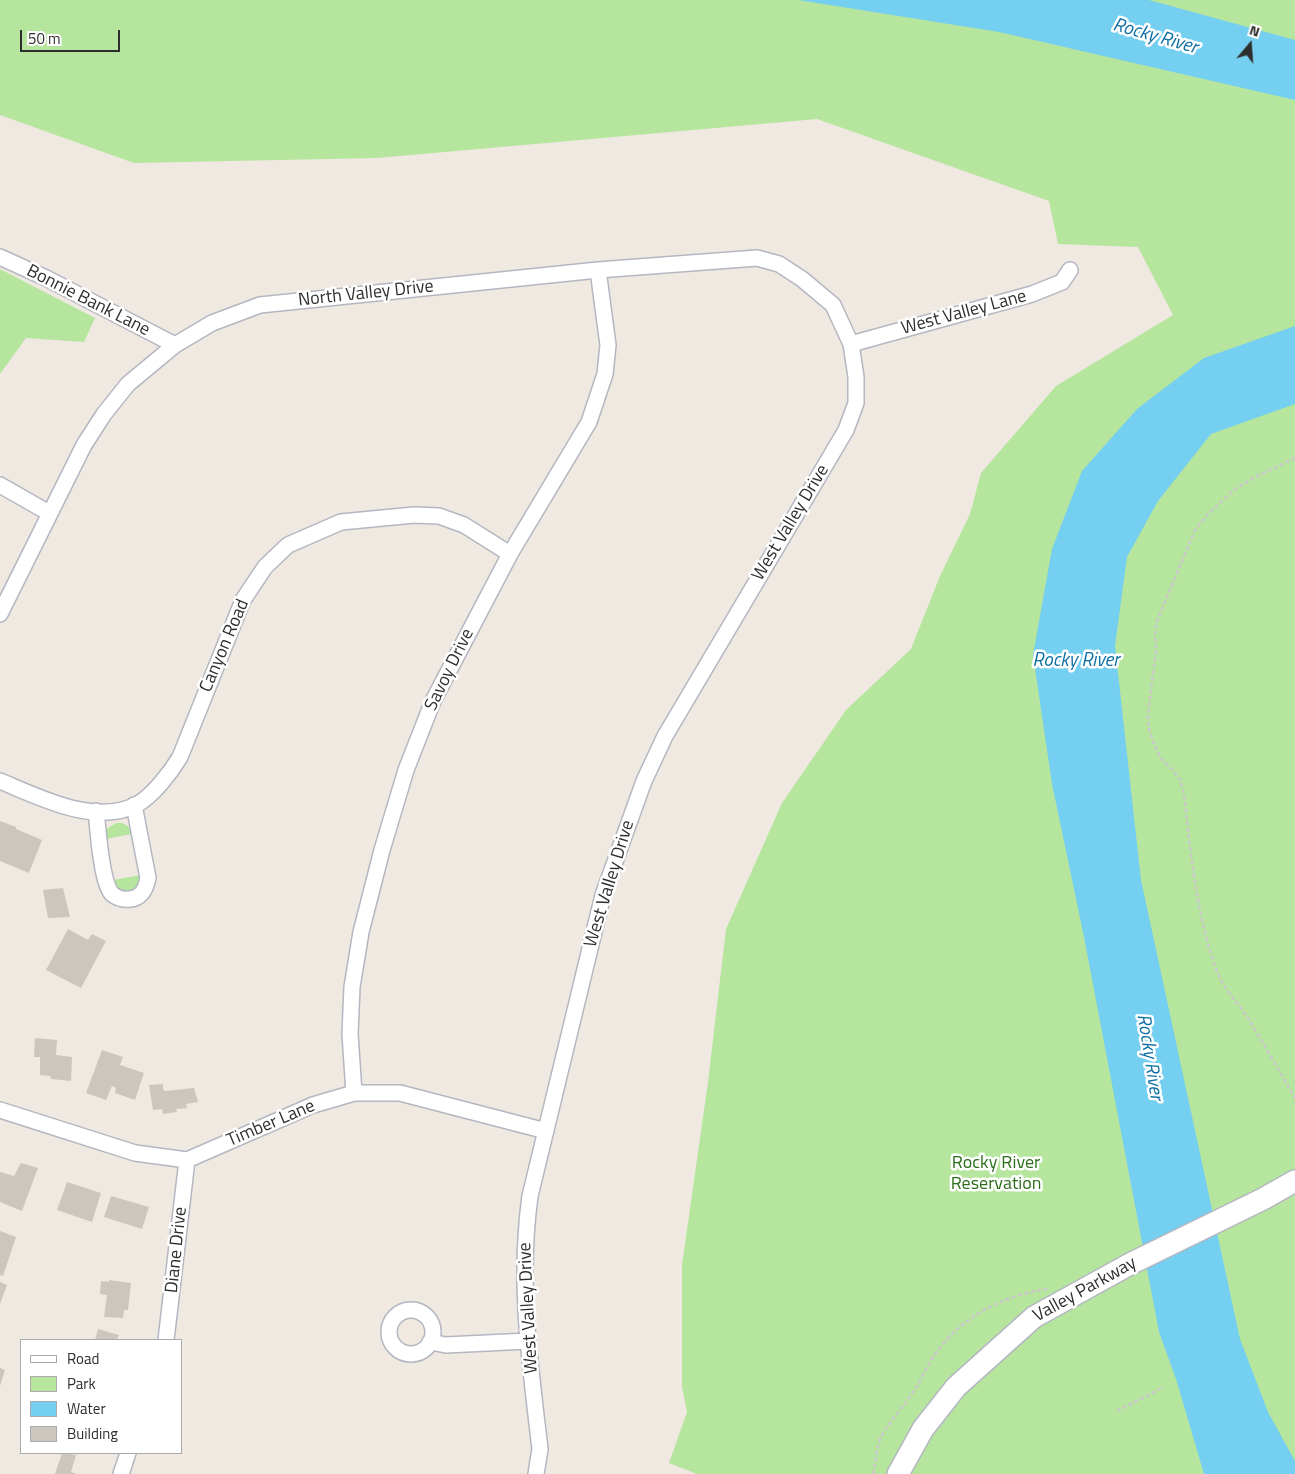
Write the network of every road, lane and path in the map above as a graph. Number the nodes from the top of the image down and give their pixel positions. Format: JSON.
{"nodes":[{"id":1,"x":0,"y":257,"type":"edge"},
{"id":2,"x":598,"y":270,"type":"junction"},
{"id":3,"x":1070,"y":270,"type":"dead end"},
{"id":4,"x":851,"y":344,"type":"junction"},
{"id":5,"x":175,"y":345,"type":"junction"},
{"id":6,"x":1295,"y":458,"type":"edge"},
{"id":7,"x":0,"y":485,"type":"edge"},
{"id":8,"x":49,"y":513,"type":"junction"},
{"id":9,"x":510,"y":554,"type":"junction"},
{"id":10,"x":0,"y":614,"type":"edge"},
{"id":11,"x":0,"y":781,"type":"edge"},
{"id":12,"x":134,"y":805,"type":"junction"},
{"id":13,"x":96,"y":811,"type":"junction"},
{"id":14,"x":354,"y":1093,"type":"junction"},
{"id":15,"x":1295,"y":1098,"type":"edge"},
{"id":16,"x":0,"y":1110,"type":"edge"},
{"id":17,"x":546,"y":1130,"type":"junction"},
{"id":18,"x":187,"y":1160,"type":"junction"},
{"id":19,"x":1295,"y":1181,"type":"edge"},
{"id":20,"x":1053,"y":1288,"type":"dead end"},
{"id":21,"x":166,"y":1339,"type":"edge"},
{"id":22,"x":430,"y":1342,"type":"dead end"},
{"id":23,"x":528,"y":1342,"type":"junction"},
{"id":24,"x":1164,"y":1387,"type":"dead end"},
{"id":25,"x":1117,"y":1411,"type":"dead end"},
{"id":26,"x":128,"y":1454,"type":"edge"},
{"id":27,"x":121,"y":1474,"type":"edge"},
{"id":28,"x":536,"y":1474,"type":"edge"},
{"id":29,"x":872,"y":1474,"type":"edge"},
{"id":30,"x":898,"y":1474,"type":"edge"}],
"edges":[{"from":1,"to":5,"type":"street","name":"Bonnie Bank Lane"},
{"from":2,"to":4,"type":"street","name":"North Valley Drive"},
{"from":2,"to":5,"type":"street","name":"North Valley Drive"},
{"from":2,"to":9,"type":"street","name":"Savoy Drive"},
{"from":3,"to":4,"type":"street","name":"West Valley Lane"},
{"from":4,"to":17,"type":"street","name":"West Valley Drive"},
{"from":5,"to":8,"type":"street","name":"North Valley Drive"},
{"from":6,"to":15,"type":"path"},
{"from":7,"to":8,"type":"street"},
{"from":8,"to":10,"type":"street","name":"North Valley Drive"},
{"from":9,"to":12,"type":"street","name":"Canyon Road"},
{"from":9,"to":14,"type":"street","name":"Savoy Drive"},
{"from":11,"to":13,"type":"street","name":"Canyon Road"},
{"from":12,"to":13,"type":"street","name":"Canyon Road"},
{"from":12,"to":13,"type":"street"},
{"from":14,"to":17,"type":"street","name":"Timber Lane"},
{"from":14,"to":18,"type":"street","name":"Timber Lane"},
{"from":16,"to":18,"type":"street"},
{"from":17,"to":23,"type":"street","name":"West Valley Drive"},
{"from":18,"to":21,"type":"street","name":"Diane Drive"},
{"from":19,"to":30,"type":"street","name":"Valley Parkway"},
{"from":20,"to":29,"type":"path"},
{"from":22,"to":23,"type":"street"},
{"from":23,"to":28,"type":"street","name":"West Valley Drive"},
{"from":24,"to":25,"type":"path"},
{"from":26,"to":27,"type":"street"}]}
